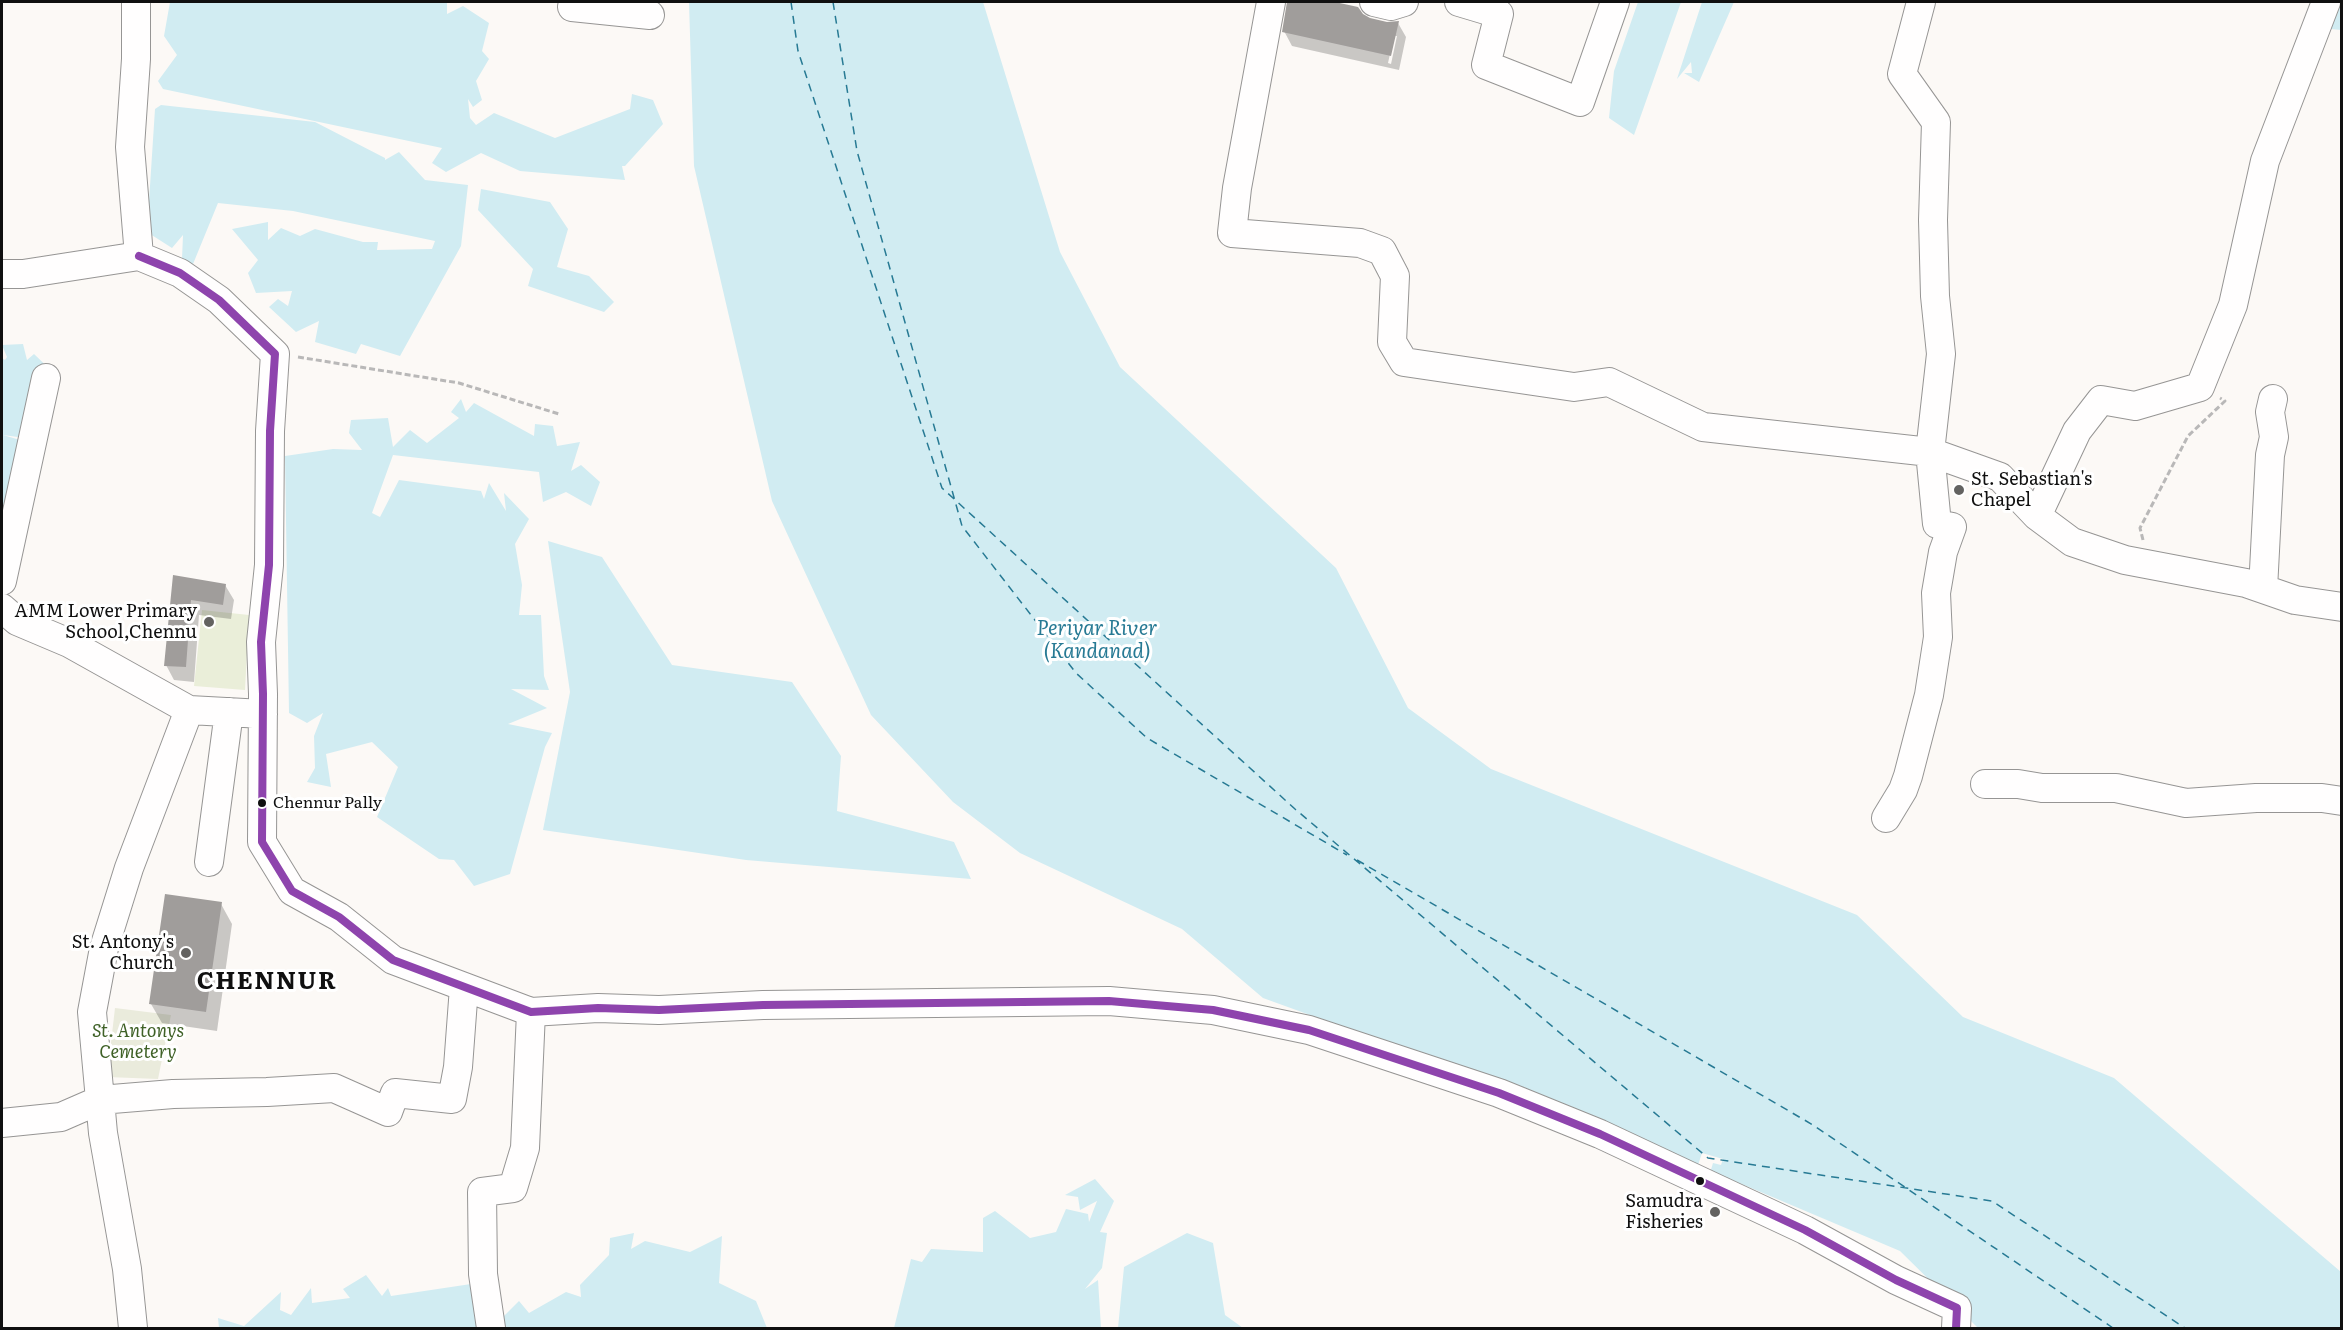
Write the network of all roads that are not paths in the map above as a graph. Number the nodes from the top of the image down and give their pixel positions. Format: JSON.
{"nodes":[{"id":1,"x":136,"y":2,"type":"edge"},
{"id":2,"x":573,"y":2,"type":"edge"},
{"id":3,"x":1270,"y":2,"type":"edge"},
{"id":4,"x":1374,"y":2,"type":"edge"},
{"id":5,"x":1404,"y":2,"type":"edge"},
{"id":6,"x":1459,"y":2,"type":"edge"},
{"id":7,"x":1615,"y":2,"type":"edge"},
{"id":8,"x":1921,"y":2,"type":"edge"},
{"id":9,"x":2326,"y":2,"type":"edge"},
{"id":10,"x":650,"y":15,"type":"dead end"},
{"id":11,"x":139,"y":256,"type":"junction"},
{"id":12,"x":2,"y":274,"type":"edge"},
{"id":13,"x":46,"y":378,"type":"dead end"},
{"id":14,"x":2273,"y":399,"type":"dead end"},
{"id":15,"x":1930,"y":452,"type":"junction"},
{"id":16,"x":2037,"y":516,"type":"junction"},
{"id":17,"x":2,"y":581,"type":"edge"},
{"id":18,"x":2263,"y":589,"type":"junction"},
{"id":19,"x":2342,"y":607,"type":"edge"},
{"id":20,"x":2,"y":608,"type":"edge"},
{"id":21,"x":189,"y":710,"type":"junction"},
{"id":22,"x":229,"y":712,"type":"junction"},
{"id":23,"x":263,"y":714,"type":"junction"},
{"id":24,"x":1985,"y":784,"type":"dead end"},
{"id":25,"x":2342,"y":801,"type":"edge"},
{"id":26,"x":1886,"y":818,"type":"dead end"},
{"id":27,"x":209,"y":862,"type":"dead end"},
{"id":28,"x":464,"y":987,"type":"junction"},
{"id":29,"x":531,"y":1012,"type":"junction"},
{"id":30,"x":100,"y":1100,"type":"junction"},
{"id":31,"x":2,"y":1123,"type":"edge"},
{"id":32,"x":133,"y":1329,"type":"edge"},
{"id":33,"x":491,"y":1329,"type":"edge"},
{"id":34,"x":1956,"y":1329,"type":"edge"}],
"edges":[{"from":1,"to":11,"type":"street"},
{"from":2,"to":10,"type":"street"},
{"from":3,"to":15,"type":"street"},
{"from":4,"to":5,"type":"street"},
{"from":6,"to":7,"type":"street"},
{"from":8,"to":15,"type":"street"},
{"from":9,"to":16,"type":"street"},
{"from":11,"to":12,"type":"street"},
{"from":11,"to":23,"type":"street"},
{"from":13,"to":17,"type":"street"},
{"from":14,"to":18,"type":"street"},
{"from":15,"to":16,"type":"street"},
{"from":15,"to":26,"type":"street"},
{"from":16,"to":18,"type":"street"},
{"from":18,"to":19,"type":"street"},
{"from":20,"to":21,"type":"street"},
{"from":21,"to":22,"type":"street"},
{"from":21,"to":30,"type":"street"},
{"from":22,"to":23,"type":"street"},
{"from":22,"to":27,"type":"street"},
{"from":23,"to":28,"type":"street"},
{"from":24,"to":25,"type":"street"},
{"from":28,"to":29,"type":"street"},
{"from":28,"to":30,"type":"street"},
{"from":29,"to":33,"type":"street"},
{"from":29,"to":34,"type":"street"},
{"from":30,"to":31,"type":"street"},
{"from":30,"to":32,"type":"street"}]}
